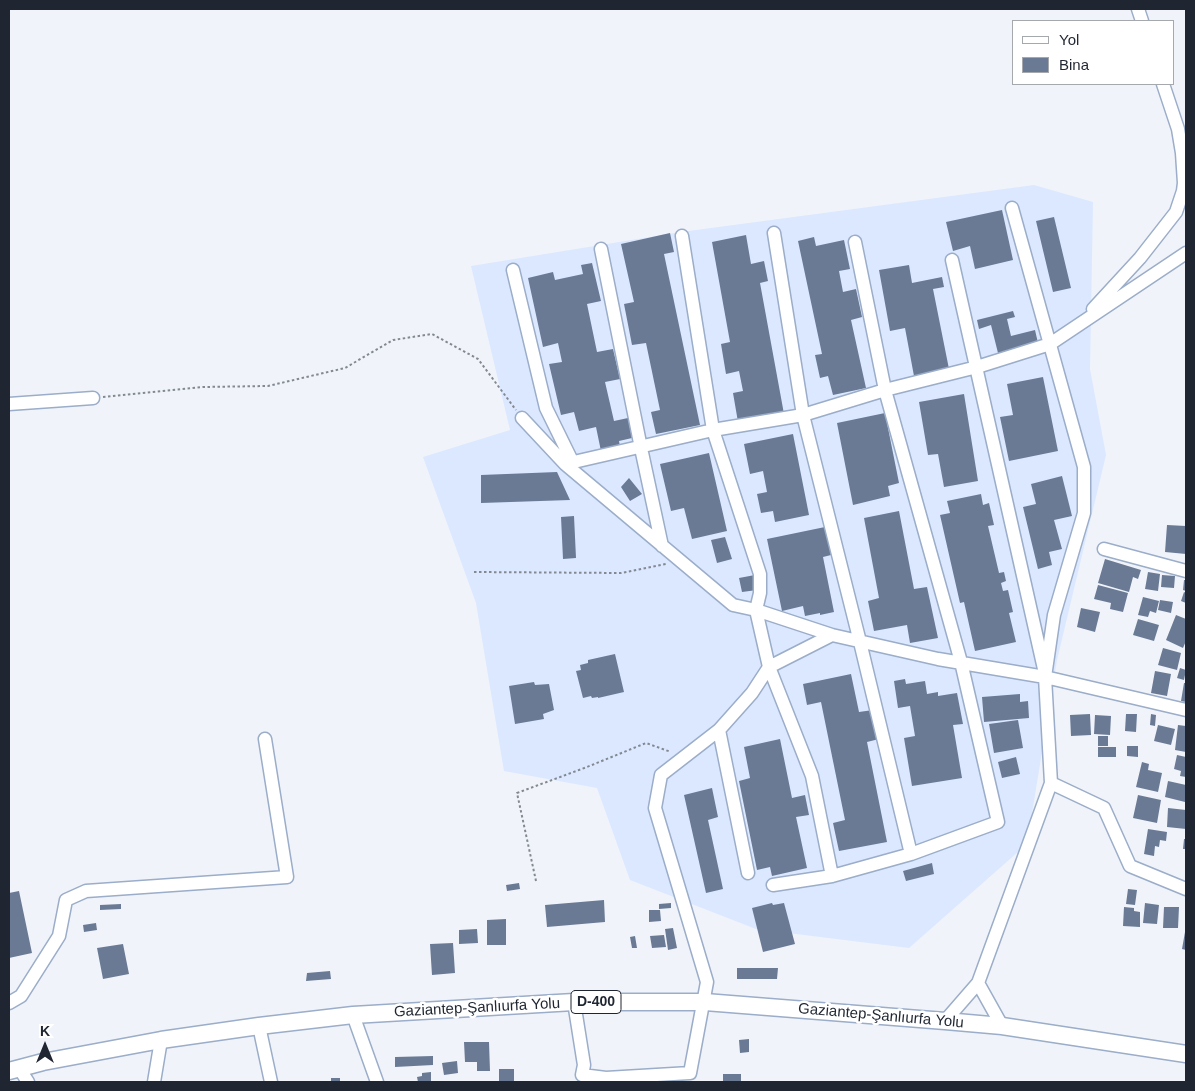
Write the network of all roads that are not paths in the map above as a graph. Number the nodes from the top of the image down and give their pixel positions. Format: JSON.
{"nodes":[{"id":1,"x":1164,"y":85,"type":"edge"},
{"id":2,"x":1012,"y":208,"type":"dead end"},
{"id":3,"x":774,"y":233,"type":"dead end"},
{"id":4,"x":682,"y":236,"type":"dead end"},
{"id":5,"x":855,"y":242,"type":"dead end"},
{"id":6,"x":601,"y":249,"type":"dead end"},
{"id":7,"x":1186,"y":253,"type":"edge"},
{"id":8,"x":952,"y":260,"type":"dead end"},
{"id":9,"x":513,"y":270,"type":"dead end"},
{"id":10,"x":1079,"y":324,"type":"junction"},
{"id":11,"x":1050,"y":344,"type":"junction"},
{"id":12,"x":976,"y":367,"type":"junction"},
{"id":13,"x":885,"y":390,"type":"junction"},
{"id":14,"x":94,"y":398,"type":"road end"},
{"id":15,"x":9,"y":404,"type":"edge"},
{"id":16,"x":803,"y":415,"type":"junction"},
{"id":17,"x":522,"y":418,"type":"road end"},
{"id":18,"x":713,"y":430,"type":"junction"},
{"id":19,"x":641,"y":448,"type":"junction"},
{"id":20,"x":569,"y":464,"type":"junction"},
{"id":21,"x":662,"y":546,"type":"junction"},
{"id":22,"x":1104,"y":549,"type":"dead end"},
{"id":23,"x":1186,"y":571,"type":"edge"},
{"id":24,"x":756,"y":610,"type":"junction"},
{"id":25,"x":832,"y":635,"type":"junction"},
{"id":26,"x":860,"y":642,"type":"junction"},
{"id":27,"x":961,"y":662,"type":"junction"},
{"id":28,"x":769,"y":667,"type":"junction"},
{"id":29,"x":1045,"y":677,"type":"junction"},
{"id":30,"x":1186,"y":710,"type":"edge"},
{"id":31,"x":719,"y":730,"type":"junction"},
{"id":32,"x":265,"y":739,"type":"dead end"},
{"id":33,"x":1051,"y":783,"type":"junction"},
{"id":34,"x":911,"y":854,"type":"junction"},
{"id":35,"x":748,"y":873,"type":"dead end"},
{"id":36,"x":832,"y":876,"type":"junction"},
{"id":37,"x":773,"y":885,"type":"dead end"},
{"id":38,"x":1186,"y":889,"type":"edge"},
{"id":39,"x":978,"y":983,"type":"junction"},
{"id":40,"x":9,"y":1002,"type":"edge"},
{"id":41,"x":574,"y":1002,"type":"junction"},
{"id":42,"x":705,"y":1002,"type":"junction"},
{"id":43,"x":353,"y":1015,"type":"junction"},
{"id":44,"x":945,"y":1021,"type":"junction"},
{"id":45,"x":259,"y":1026,"type":"junction"},
{"id":46,"x":1002,"y":1026,"type":"junction"},
{"id":47,"x":161,"y":1040,"type":"junction"},
{"id":48,"x":1186,"y":1054,"type":"edge"},
{"id":49,"x":14,"y":1069,"type":"edge"},
{"id":50,"x":582,"y":1078,"type":"edge"},
{"id":51,"x":628,"y":1080,"type":"edge"},
{"id":52,"x":28,"y":1082,"type":"edge"},
{"id":53,"x":154,"y":1082,"type":"edge"},
{"id":54,"x":271,"y":1082,"type":"edge"},
{"id":55,"x":377,"y":1082,"type":"edge"}],
"edges":[{"from":1,"to":10,"type":"street"},
{"from":2,"to":11,"type":"street"},
{"from":3,"to":16,"type":"street"},
{"from":4,"to":18,"type":"street"},
{"from":5,"to":13,"type":"street"},
{"from":6,"to":19,"type":"street"},
{"from":7,"to":10,"type":"street"},
{"from":8,"to":12,"type":"street"},
{"from":9,"to":20,"type":"street"},
{"from":10,"to":11,"type":"street"},
{"from":11,"to":12,"type":"street"},
{"from":11,"to":29,"type":"street"},
{"from":12,"to":13,"type":"street"},
{"from":12,"to":29,"type":"street"},
{"from":13,"to":16,"type":"street"},
{"from":13,"to":27,"type":"street"},
{"from":14,"to":15,"type":"street"},
{"from":16,"to":18,"type":"street"},
{"from":16,"to":26,"type":"street"},
{"from":17,"to":20,"type":"street"},
{"from":18,"to":19,"type":"street"},
{"from":18,"to":24,"type":"street"},
{"from":19,"to":20,"type":"street"},
{"from":19,"to":21,"type":"street"},
{"from":20,"to":21,"type":"street"},
{"from":21,"to":24,"type":"street"},
{"from":22,"to":23,"type":"street"},
{"from":24,"to":25,"type":"street"},
{"from":24,"to":28,"type":"street"},
{"from":25,"to":26,"type":"street"},
{"from":25,"to":28,"type":"street"},
{"from":26,"to":27,"type":"street"},
{"from":26,"to":34,"type":"street"},
{"from":27,"to":29,"type":"street"},
{"from":27,"to":34,"type":"street"},
{"from":28,"to":31,"type":"street"},
{"from":28,"to":36,"type":"street"},
{"from":29,"to":30,"type":"street"},
{"from":29,"to":33,"type":"street"},
{"from":31,"to":35,"type":"street"},
{"from":31,"to":42,"type":"street"},
{"from":32,"to":40,"type":"street"},
{"from":33,"to":38,"type":"street"},
{"from":33,"to":39,"type":"street"},
{"from":34,"to":36,"type":"street"},
{"from":36,"to":37,"type":"street"},
{"from":39,"to":44,"type":"street"},
{"from":39,"to":46,"type":"street"},
{"from":41,"to":42,"type":"main road","name":"Gaziantep-Şanlıurfa Yolu","number":"D-400"},
{"from":41,"to":43,"type":"main road","name":"Gaziantep-Şanlıurfa Yolu","number":"D-400"},
{"from":41,"to":50,"type":"street"},
{"from":42,"to":44,"type":"main road","name":"Gaziantep-Şanlıurfa Yolu","number":"D-400"},
{"from":42,"to":51,"type":"street"},
{"from":43,"to":45,"type":"main road","name":"Gaziantep-Şanlıurfa Yolu","number":"D-400"},
{"from":43,"to":55,"type":"street"},
{"from":44,"to":46,"type":"main road","name":"Gaziantep-Şanlıurfa Yolu","number":"D-400"},
{"from":45,"to":47,"type":"main road","name":"Gaziantep-Şanlıurfa Yolu","number":"D-400"},
{"from":45,"to":54,"type":"street"},
{"from":46,"to":48,"type":"main road","name":"Gaziantep-Şanlıurfa Yolu","number":"D-400"},
{"from":47,"to":49,"type":"main road","name":"Gaziantep-Şanlıurfa Yolu","number":"D-400"},
{"from":47,"to":53,"type":"street"},
{"from":49,"to":52,"type":"street"},
{"from":50,"to":51,"type":"street"}]}
